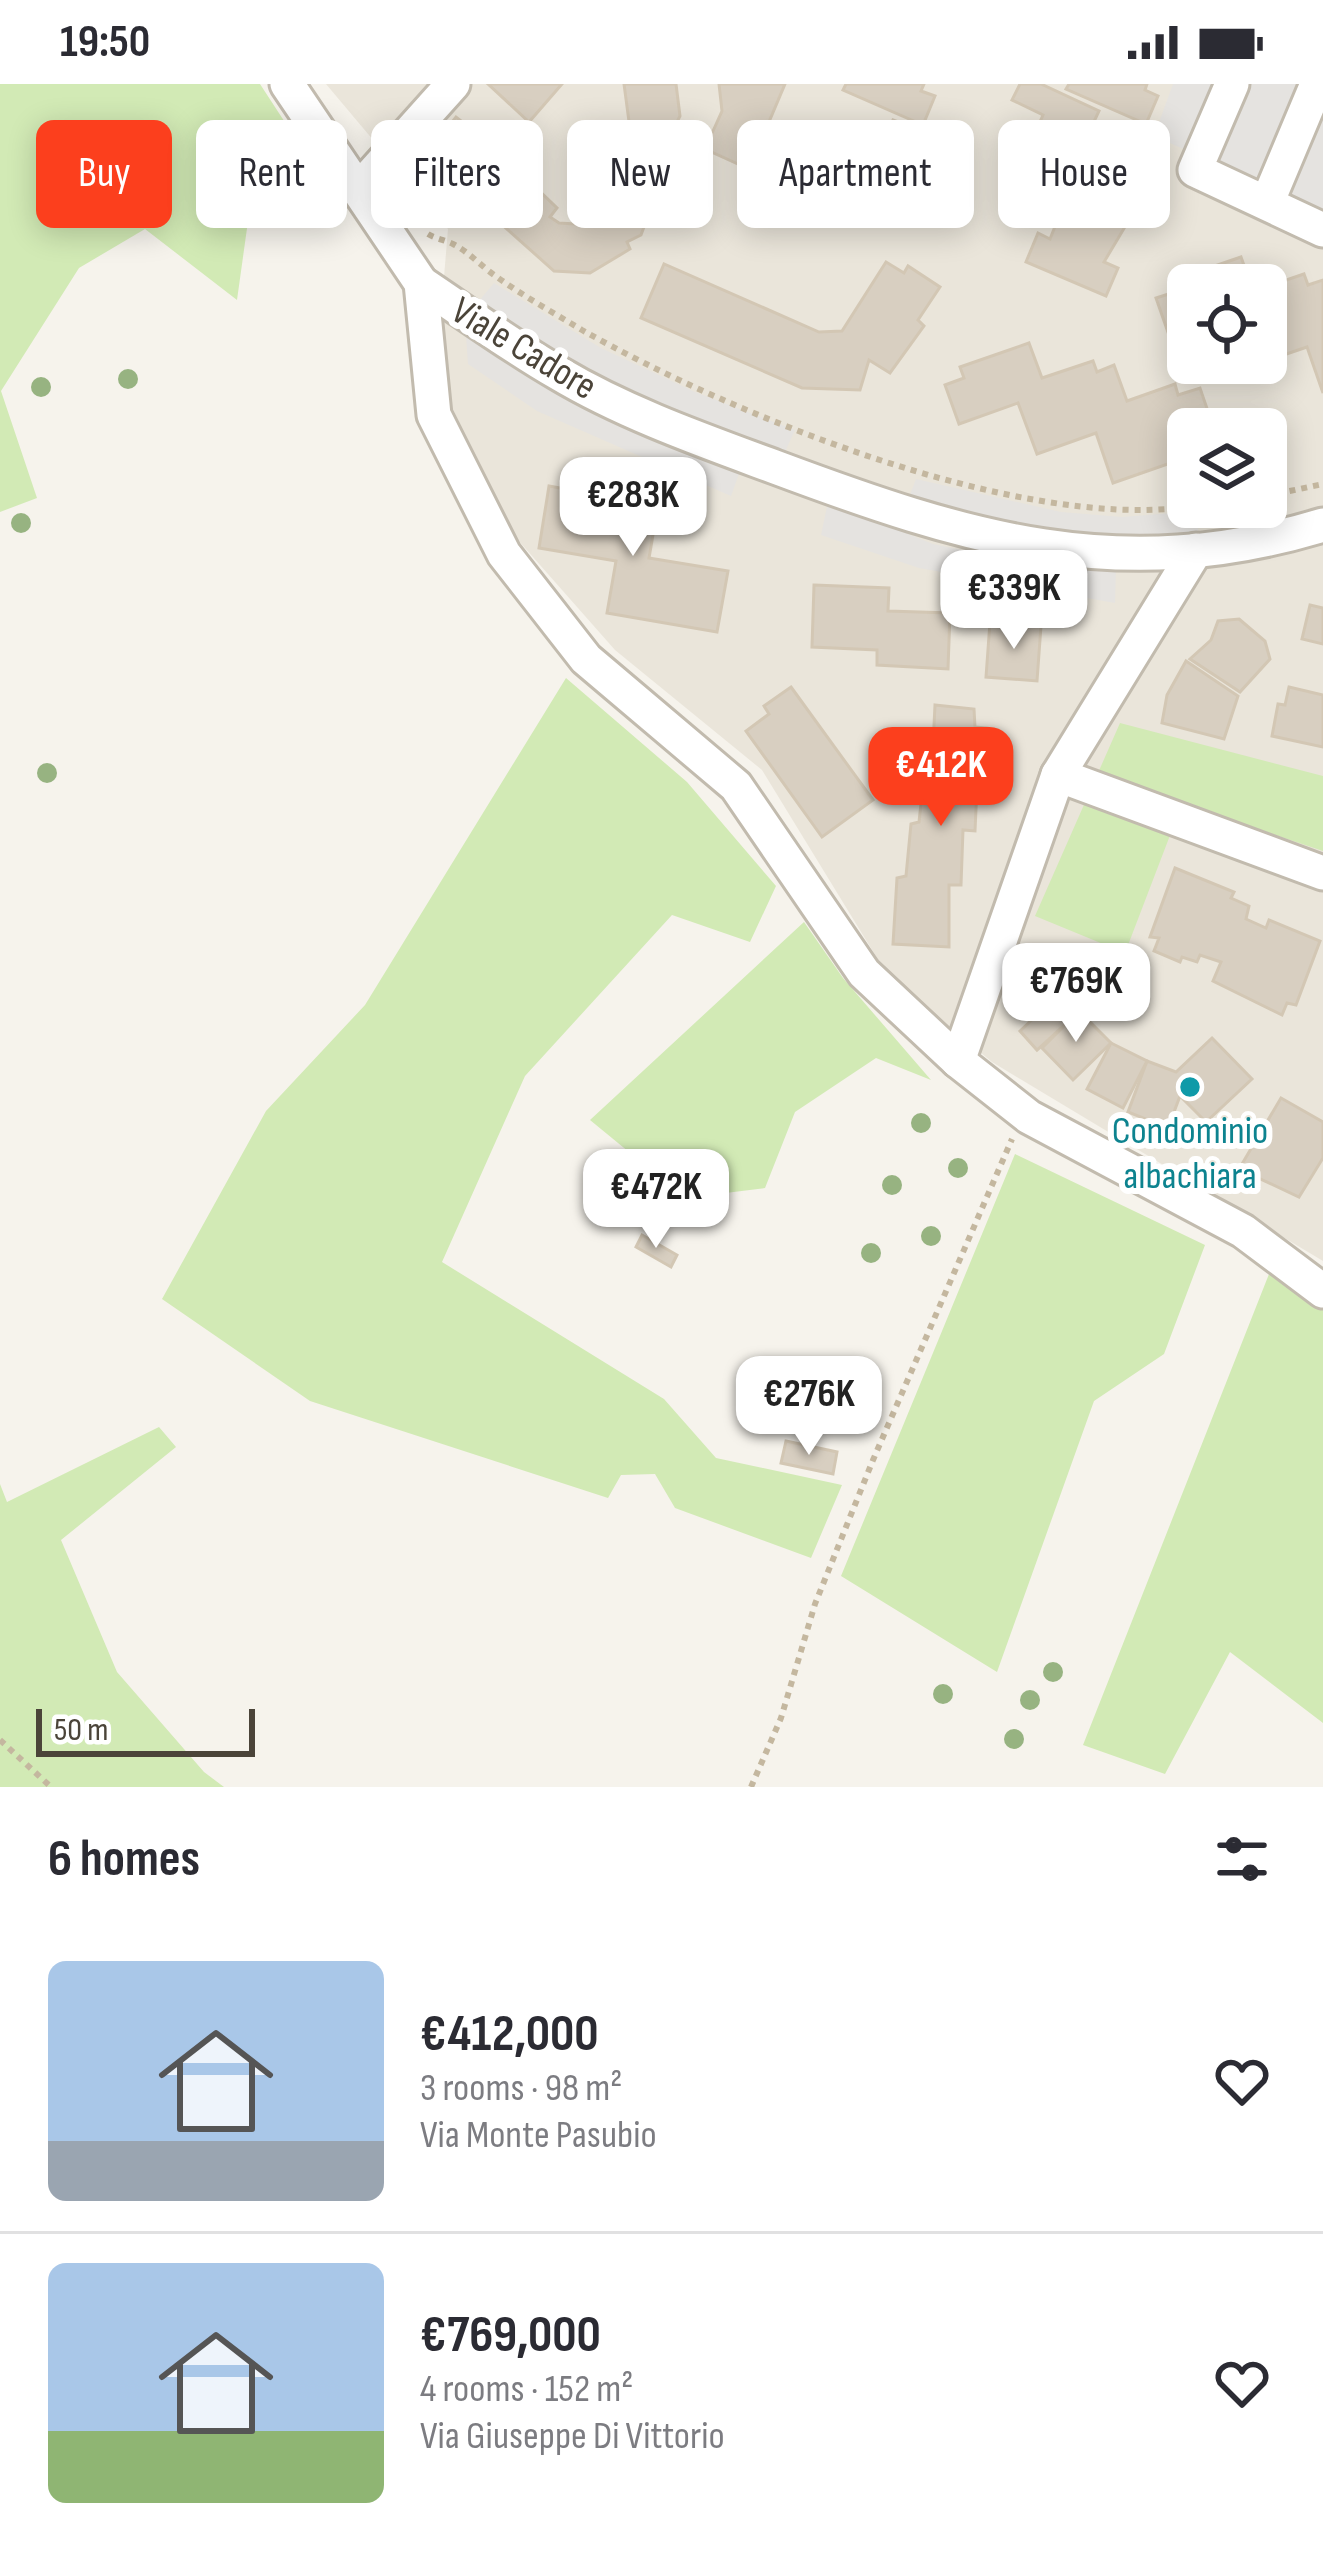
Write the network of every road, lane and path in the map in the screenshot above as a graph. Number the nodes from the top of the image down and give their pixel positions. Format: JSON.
{"nodes":[{"id":1,"x":286,"y":84,"type":"edge"},
{"id":2,"x":453,"y":84,"type":"edge"},
{"id":3,"x":1232,"y":84,"type":"edge"},
{"id":4,"x":1317,"y":84,"type":"edge"},
{"id":5,"x":358,"y":190,"type":"junction"},
{"id":6,"x":1267,"y":203,"type":"junction"},
{"id":7,"x":422,"y":228,"type":"edge"},
{"id":8,"x":1323,"y":230,"type":"edge"},
{"id":9,"x":421,"y":283,"type":"junction"},
{"id":10,"x":1323,"y":484,"type":"edge"},
{"id":11,"x":1287,"y":492,"type":"edge"},
{"id":12,"x":1167,"y":510,"type":"edge"},
{"id":13,"x":1323,"y":525,"type":"edge"},
{"id":14,"x":1196,"y":550,"type":"junction"},
{"id":15,"x":1058,"y":775,"type":"junction"},
{"id":16,"x":1323,"y":873,"type":"edge"},
{"id":17,"x":958,"y":1061,"type":"junction"},
{"id":18,"x":1029,"y":1117,"type":"junction"},
{"id":19,"x":1323,"y":1291,"type":"edge"},
{"id":20,"x":0,"y":1740,"type":"edge"},
{"id":21,"x":51,"y":1787,"type":"edge"},
{"id":22,"x":751,"y":1787,"type":"edge"}],
"edges":[{"from":1,"to":5,"type":"street"},
{"from":2,"to":5,"type":"street"},
{"from":3,"to":6,"type":"street"},
{"from":4,"to":6,"type":"street"},
{"from":5,"to":9,"type":"street"},
{"from":6,"to":8,"type":"street"},
{"from":7,"to":12,"type":"path"},
{"from":9,"to":14,"type":"street","name":"Viale Cadore"},
{"from":9,"to":17,"type":"street"},
{"from":10,"to":11,"type":"path"},
{"from":13,"to":14,"type":"street","name":"Viale Cadore"},
{"from":14,"to":15,"type":"street"},
{"from":15,"to":16,"type":"street"},
{"from":15,"to":17,"type":"street"},
{"from":17,"to":18,"type":"street"},
{"from":18,"to":19,"type":"street"},
{"from":18,"to":22,"type":"path"},
{"from":20,"to":21,"type":"path"}]}
